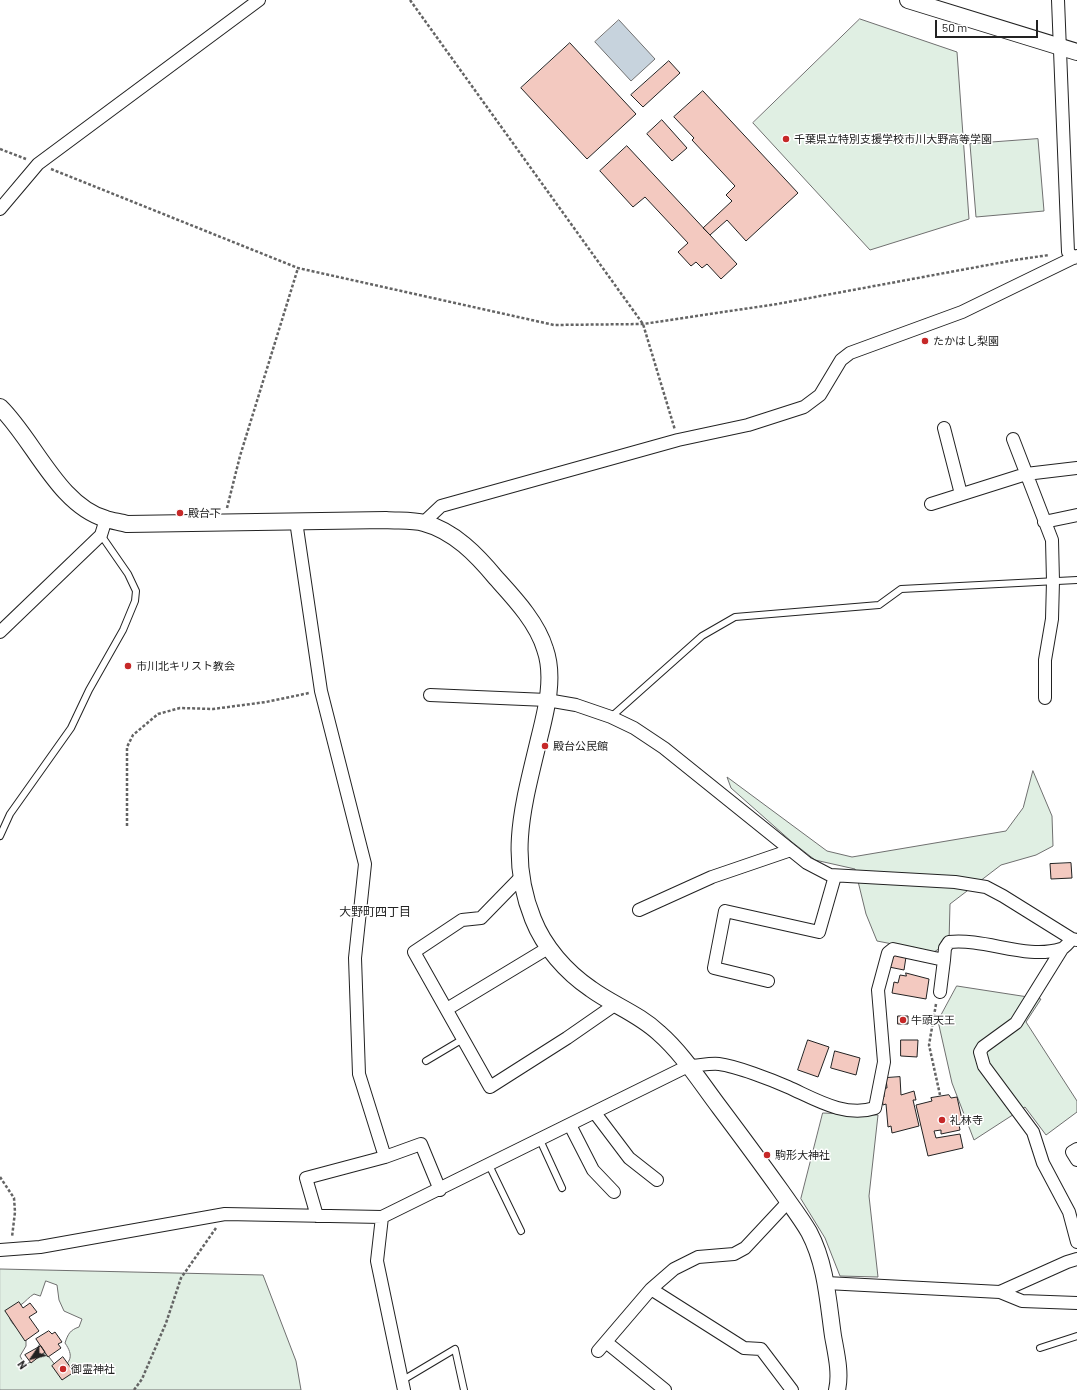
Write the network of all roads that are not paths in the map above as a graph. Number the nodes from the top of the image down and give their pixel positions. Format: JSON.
{"nodes":[{"id":1,"x":259,"y":0,"type":"edge"},
{"id":2,"x":908,"y":0,"type":"edge"},
{"id":3,"x":1058,"y":0,"type":"edge"},
{"id":4,"x":1060,"y":47,"type":"junction"},
{"id":5,"x":1077,"y":52,"type":"edge"},
{"id":6,"x":0,"y":210,"type":"edge"},
{"id":7,"x":1073,"y":255,"type":"edge"},
{"id":8,"x":0,"y":407,"type":"edge"},
{"id":9,"x":944,"y":428,"type":"dead end"},
{"id":10,"x":1013,"y":438,"type":"dead end"},
{"id":11,"x":1077,"y":468,"type":"edge"},
{"id":12,"x":1026,"y":474,"type":"junction"},
{"id":13,"x":961,"y":494,"type":"junction"},
{"id":14,"x":931,"y":504,"type":"dead end"},
{"id":15,"x":1077,"y":515,"type":"edge"},
{"id":16,"x":106,"y":520,"type":"junction"},
{"id":17,"x":296,"y":521,"type":"junction"},
{"id":18,"x":1044,"y":522,"type":"junction"},
{"id":19,"x":423,"y":523,"type":"junction"},
{"id":20,"x":101,"y":535,"type":"junction"},
{"id":21,"x":1077,"y":580,"type":"edge"},
{"id":22,"x":1054,"y":581,"type":"junction"},
{"id":23,"x":0,"y":632,"type":"edge"},
{"id":24,"x":430,"y":695,"type":"dead end"},
{"id":25,"x":1045,"y":698,"type":"dead end"},
{"id":26,"x":547,"y":700,"type":"junction"},
{"id":27,"x":611,"y":717,"type":"junction"},
{"id":28,"x":0,"y":836,"type":"edge"},
{"id":29,"x":791,"y":850,"type":"junction"},
{"id":30,"x":836,"y":876,"type":"junction"},
{"id":31,"x":520,"y":878,"type":"junction"},
{"id":32,"x":639,"y":910,"type":"dead end"},
{"id":33,"x":1075,"y":940,"type":"edge"},
{"id":34,"x":548,"y":948,"type":"junction"},
{"id":35,"x":1062,"y":949,"type":"junction"},
{"id":36,"x":944,"y":960,"type":"junction"},
{"id":37,"x":768,"y":981,"type":"dead end"},
{"id":38,"x":940,"y":992,"type":"road end"},
{"id":39,"x":616,"y":1004,"type":"junction"},
{"id":40,"x":447,"y":1009,"type":"junction"},
{"id":41,"x":463,"y":1039,"type":"junction"},
{"id":42,"x":426,"y":1061,"type":"dead end"},
{"id":43,"x":688,"y":1066,"type":"junction"},
{"id":44,"x":595,"y":1113,"type":"junction"},
{"id":45,"x":570,"y":1125,"type":"junction"},
{"id":46,"x":540,"y":1140,"type":"junction"},
{"id":47,"x":1077,"y":1149,"type":"edge"},
{"id":48,"x":385,"y":1157,"type":"junction"},
{"id":49,"x":1077,"y":1160,"type":"edge"},
{"id":50,"x":489,"y":1165,"type":"junction"},
{"id":51,"x":657,"y":1180,"type":"dead end"},
{"id":52,"x":562,"y":1188,"type":"dead end"},
{"id":53,"x":440,"y":1190,"type":"junction"},
{"id":54,"x":614,"y":1192,"type":"dead end"},
{"id":55,"x":788,"y":1202,"type":"junction"},
{"id":56,"x":317,"y":1216,"type":"junction"},
{"id":57,"x":382,"y":1217,"type":"junction"},
{"id":58,"x":521,"y":1231,"type":"dead end"},
{"id":59,"x":1077,"y":1242,"type":"edge"},
{"id":60,"x":6,"y":1249,"type":"edge"},
{"id":61,"x":1077,"y":1259,"type":"edge"},
{"id":62,"x":826,"y":1283,"type":"junction"},
{"id":63,"x":651,"y":1290,"type":"junction"},
{"id":64,"x":1000,"y":1292,"type":"junction"},
{"id":65,"x":1077,"y":1303,"type":"edge"},
{"id":66,"x":1077,"y":1336,"type":"edge"},
{"id":67,"x":1040,"y":1348,"type":"dead end"},
{"id":68,"x":403,"y":1385,"type":"edge"},
{"id":69,"x":464,"y":1390,"type":"edge"},
{"id":70,"x":665,"y":1390,"type":"edge"},
{"id":71,"x":792,"y":1390,"type":"edge"},
{"id":72,"x":837,"y":1390,"type":"edge"}],
"edges":[{"from":1,"to":6,"type":"street"},
{"from":2,"to":4,"type":"street"},
{"from":3,"to":4,"type":"street"},
{"from":4,"to":5,"type":"street"},
{"from":4,"to":7,"type":"street"},
{"from":7,"to":19,"type":"street"},
{"from":8,"to":16,"type":"street"},
{"from":9,"to":13,"type":"street"},
{"from":10,"to":12,"type":"street"},
{"from":11,"to":12,"type":"street"},
{"from":12,"to":13,"type":"street"},
{"from":12,"to":18,"type":"street"},
{"from":13,"to":14,"type":"street"},
{"from":15,"to":18,"type":"street"},
{"from":16,"to":17,"type":"street"},
{"from":16,"to":20,"type":"street"},
{"from":17,"to":19,"type":"street"},
{"from":17,"to":48,"type":"street"},
{"from":18,"to":22,"type":"street"},
{"from":19,"to":26,"type":"street"},
{"from":20,"to":23,"type":"street"},
{"from":20,"to":28,"type":"lane"},
{"from":21,"to":22,"type":"lane"},
{"from":22,"to":25,"type":"street"},
{"from":22,"to":27,"type":"lane"},
{"from":24,"to":26,"type":"street"},
{"from":26,"to":27,"type":"street"},
{"from":26,"to":31,"type":"street"},
{"from":27,"to":29,"type":"street"},
{"from":29,"to":30,"type":"street"},
{"from":29,"to":32,"type":"street"},
{"from":30,"to":33,"type":"street"},
{"from":30,"to":37,"type":"street"},
{"from":31,"to":34,"type":"street"},
{"from":31,"to":40,"type":"street"},
{"from":33,"to":35,"type":"street"},
{"from":34,"to":39,"type":"street"},
{"from":34,"to":40,"type":"street"},
{"from":35,"to":36,"type":"street"},
{"from":35,"to":59,"type":"street"},
{"from":36,"to":38,"type":"street"},
{"from":36,"to":43,"type":"street"},
{"from":39,"to":41,"type":"street"},
{"from":39,"to":43,"type":"street"},
{"from":40,"to":41,"type":"street"},
{"from":41,"to":42,"type":"lane"},
{"from":43,"to":44,"type":"street"},
{"from":43,"to":55,"type":"street"},
{"from":44,"to":45,"type":"street"},
{"from":44,"to":51,"type":"street"},
{"from":45,"to":46,"type":"street"},
{"from":45,"to":54,"type":"street"},
{"from":46,"to":50,"type":"street"},
{"from":46,"to":52,"type":"lane"},
{"from":47,"to":49,"type":"street"},
{"from":48,"to":53,"type":"street"},
{"from":48,"to":56,"type":"street"},
{"from":50,"to":53,"type":"street"},
{"from":50,"to":58,"type":"lane"},
{"from":53,"to":57,"type":"street"},
{"from":55,"to":62,"type":"street"},
{"from":55,"to":63,"type":"street"},
{"from":56,"to":57,"type":"street"},
{"from":56,"to":60,"type":"street"},
{"from":57,"to":68,"type":"street"},
{"from":61,"to":64,"type":"street"},
{"from":62,"to":64,"type":"street"},
{"from":62,"to":72,"type":"street"},
{"from":63,"to":70,"type":"street"},
{"from":63,"to":71,"type":"street"},
{"from":64,"to":65,"type":"street"},
{"from":66,"to":67,"type":"lane"},
{"from":68,"to":69,"type":"lane"}]}
